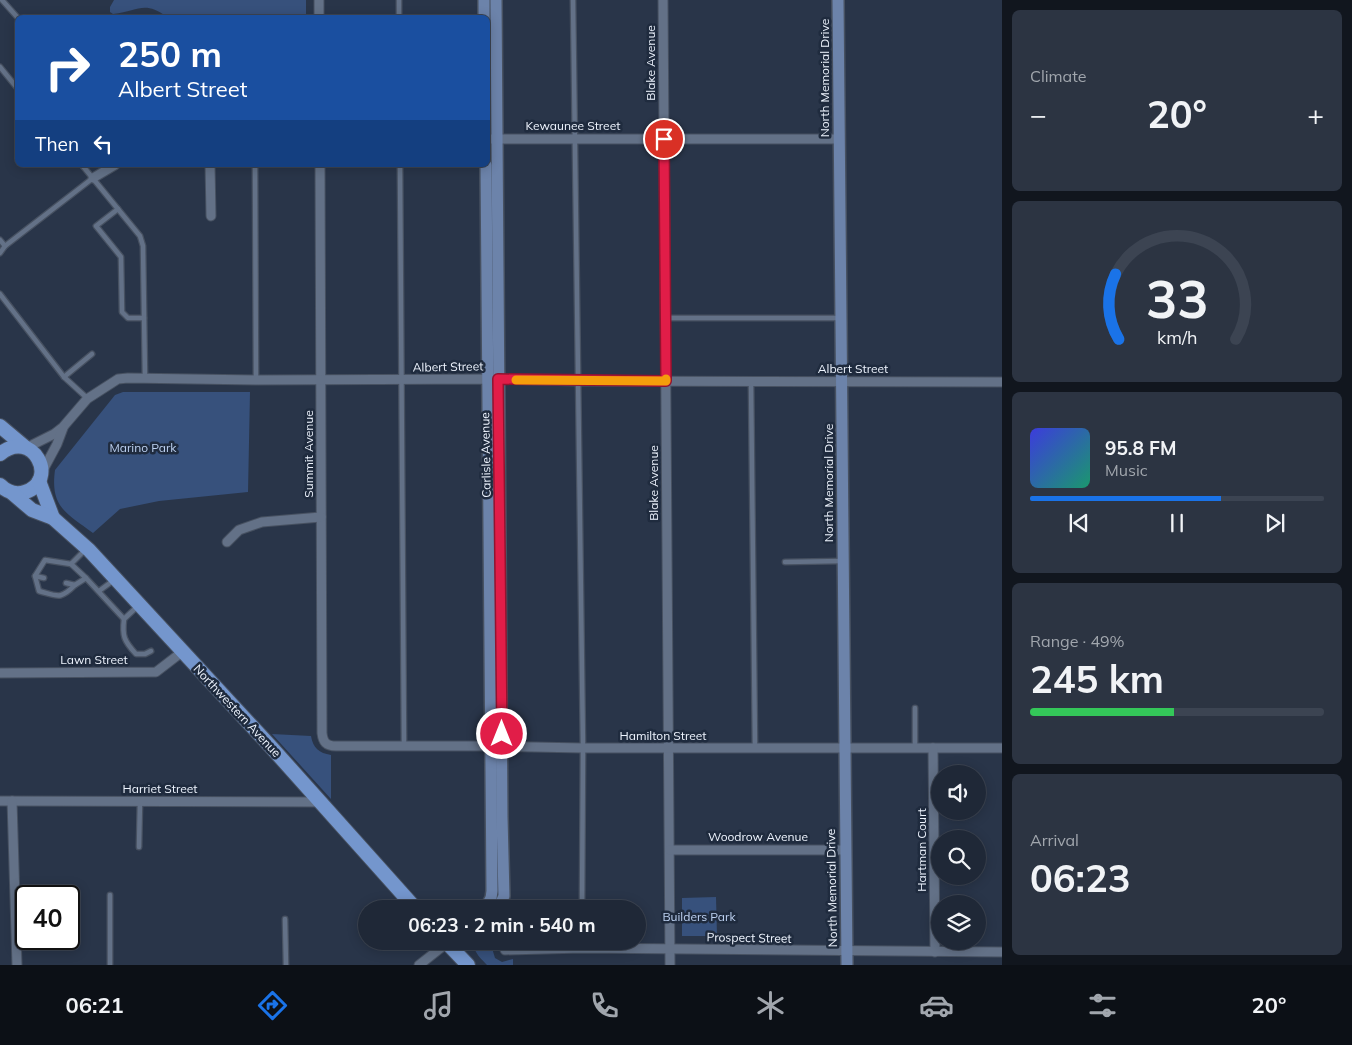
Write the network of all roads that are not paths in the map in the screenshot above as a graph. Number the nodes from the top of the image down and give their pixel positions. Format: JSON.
{"nodes":[{"id":1,"x":2,"y":0,"type":"edge"},
{"id":2,"x":319,"y":0,"type":"edge"},
{"id":3,"x":399,"y":0,"type":"edge"},
{"id":4,"x":484,"y":0,"type":"edge"},
{"id":5,"x":496,"y":0,"type":"edge"},
{"id":6,"x":573,"y":0,"type":"edge"},
{"id":7,"x":663,"y":0,"type":"edge"},
{"id":8,"x":838,"y":0,"type":"edge"},
{"id":9,"x":15,"y":15,"type":"edge"},
{"id":10,"x":319,"y":15,"type":"edge"},
{"id":11,"x":399,"y":15,"type":"edge"},
{"id":12,"x":484,"y":15,"type":"edge"},
{"id":13,"x":0,"y":67,"type":"edge"},
{"id":14,"x":15,"y":86,"type":"edge"},
{"id":15,"x":492,"y":139,"type":"edge"},
{"id":16,"x":575,"y":139,"type":"junction"},
{"id":17,"x":664,"y":139,"type":"junction"},
{"id":18,"x":839,"y":140,"type":"junction"},
{"id":19,"x":84,"y":167,"type":"edge"},
{"id":20,"x":112,"y":167,"type":"edge"},
{"id":21,"x":210,"y":167,"type":"edge"},
{"id":22,"x":255,"y":167,"type":"edge"},
{"id":23,"x":320,"y":167,"type":"edge"},
{"id":24,"x":400,"y":167,"type":"edge"},
{"id":25,"x":486,"y":167,"type":"edge"},
{"id":26,"x":94,"y":178,"type":"junction"},
{"id":27,"x":118,"y":208,"type":"junction"},
{"id":28,"x":211,"y":216,"type":"dead end"},
{"id":29,"x":0,"y":240,"type":"edge"},
{"id":30,"x":5,"y":246,"type":"junction"},
{"id":31,"x":0,"y":253,"type":"edge"},
{"id":32,"x":0,"y":294,"type":"edge"},
{"id":33,"x":144,"y":318,"type":"junction"},
{"id":34,"x":665,"y":318,"type":"junction"},
{"id":35,"x":841,"y":318,"type":"junction"},
{"id":36,"x":92,"y":354,"type":"dead end"},
{"id":37,"x":64,"y":377,"type":"junction"},
{"id":38,"x":145,"y":378,"type":"junction"},
{"id":39,"x":493,"y":379,"type":"junction"},
{"id":40,"x":256,"y":380,"type":"junction"},
{"id":41,"x":322,"y":380,"type":"junction"},
{"id":42,"x":402,"y":381,"type":"junction"},
{"id":43,"x":577,"y":381,"type":"junction"},
{"id":44,"x":666,"y":381,"type":"junction"},
{"id":45,"x":751,"y":381,"type":"junction"},
{"id":46,"x":841,"y":382,"type":"junction"},
{"id":47,"x":1002,"y":382,"type":"edge"},
{"id":48,"x":87,"y":399,"type":"junction"},
{"id":49,"x":0,"y":426,"type":"edge"},
{"id":50,"x":64,"y":427,"type":"junction"},
{"id":51,"x":25,"y":448,"type":"junction"},
{"id":52,"x":0,"y":454,"type":"edge"},
{"id":53,"x":40,"y":478,"type":"junction"},
{"id":54,"x":5,"y":492,"type":"edge"},
{"id":55,"x":321,"y":517,"type":"junction"},
{"id":56,"x":53,"y":518,"type":"junction"},
{"id":57,"x":495,"y":541,"type":"junction"},
{"id":58,"x":228,"y":542,"type":"dead end"},
{"id":59,"x":87,"y":548,"type":"junction"},
{"id":60,"x":843,"y":561,"type":"junction"},
{"id":61,"x":785,"y":562,"type":"dead end"},
{"id":62,"x":71,"y":564,"type":"junction"},
{"id":63,"x":35,"y":576,"type":"junction"},
{"id":64,"x":44,"y":578,"type":"dead end"},
{"id":65,"x":86,"y":578,"type":"junction"},
{"id":66,"x":116,"y":579,"type":"junction"},
{"id":67,"x":66,"y":583,"type":"dead end"},
{"id":68,"x":75,"y":585,"type":"junction"},
{"id":69,"x":99,"y":591,"type":"junction"},
{"id":70,"x":139,"y":605,"type":"junction"},
{"id":71,"x":124,"y":619,"type":"junction"},
{"id":72,"x":152,"y":651,"type":"dead end"},
{"id":73,"x":182,"y":652,"type":"junction"},
{"id":74,"x":0,"y":673,"type":"edge"},
{"id":75,"x":915,"y":708,"type":"dead end"},
{"id":76,"x":325,"y":742,"type":"joint"},
{"id":77,"x":404,"y":746,"type":"junction"},
{"id":78,"x":490,"y":746,"type":"junction"},
{"id":79,"x":502,"y":746,"type":"junction"},
{"id":80,"x":583,"y":748,"type":"junction"},
{"id":81,"x":669,"y":748,"type":"junction"},
{"id":82,"x":755,"y":748,"type":"junction"},
{"id":83,"x":845,"y":748,"type":"junction"},
{"id":84,"x":915,"y":748,"type":"junction"},
{"id":85,"x":933,"y":748,"type":"junction"},
{"id":86,"x":1002,"y":748,"type":"edge"},
{"id":87,"x":0,"y":801,"type":"edge"},
{"id":88,"x":12,"y":801,"type":"junction"},
{"id":89,"x":140,"y":802,"type":"junction"},
{"id":90,"x":320,"y":802,"type":"junction"},
{"id":91,"x":139,"y":847,"type":"dead end"},
{"id":92,"x":670,"y":850,"type":"junction"},
{"id":93,"x":845,"y":850,"type":"junction"},
{"id":94,"x":110,"y":895,"type":"dead end"},
{"id":95,"x":504,"y":896,"type":"junction"},
{"id":96,"x":408,"y":900,"type":"edge"},
{"id":97,"x":490,"y":900,"type":"edge"},
{"id":98,"x":502,"y":900,"type":"edge"},
{"id":99,"x":504,"y":900,"type":"edge"},
{"id":100,"x":582,"y":900,"type":"edge"},
{"id":101,"x":285,"y":919,"type":"dead end"},
{"id":102,"x":646,"y":949,"type":"edge"},
{"id":103,"x":439,"y":950,"type":"edge"},
{"id":104,"x":456,"y":950,"type":"edge"},
{"id":105,"x":670,"y":950,"type":"junction"},
{"id":106,"x":846,"y":952,"type":"junction"},
{"id":107,"x":935,"y":952,"type":"junction"},
{"id":108,"x":1002,"y":952,"type":"edge"},
{"id":109,"x":17,"y":965,"type":"edge"},
{"id":110,"x":110,"y":965,"type":"edge"},
{"id":111,"x":286,"y":965,"type":"edge"},
{"id":112,"x":419,"y":965,"type":"edge"},
{"id":113,"x":468,"y":965,"type":"edge"},
{"id":114,"x":670,"y":965,"type":"edge"},
{"id":115,"x":846,"y":965,"type":"edge"}],
"edges":[{"from":1,"to":9,"type":"lane"},
{"from":2,"to":10,"type":"street"},
{"from":3,"to":11,"type":"lane"},
{"from":4,"to":12,"type":"street"},
{"from":5,"to":15,"type":"street","name":"Carlisle Avenue"},
{"from":6,"to":16,"type":"lane"},
{"from":7,"to":17,"type":"street","name":"Blake Avenue"},
{"from":8,"to":18,"type":"street","name":"North Memorial Drive"},
{"from":13,"to":14,"type":"lane"},
{"from":15,"to":16,"type":"street","name":"Kewaunee Street"},
{"from":15,"to":39,"type":"street","name":"Carlisle Avenue"},
{"from":16,"to":17,"type":"street","name":"Kewaunee Street"},
{"from":16,"to":43,"type":"lane"},
{"from":17,"to":18,"type":"street","name":"Kewaunee Street"},
{"from":17,"to":34,"type":"street","name":"Blake Avenue"},
{"from":18,"to":35,"type":"street","name":"North Memorial Drive"},
{"from":19,"to":26,"type":"lane"},
{"from":20,"to":26,"type":"street"},
{"from":21,"to":28,"type":"street"},
{"from":22,"to":40,"type":"lane"},
{"from":23,"to":41,"type":"street","name":"Summit Avenue"},
{"from":24,"to":42,"type":"lane"},
{"from":25,"to":39,"type":"street","name":"Carlisle Avenue"},
{"from":26,"to":27,"type":"lane"},
{"from":26,"to":30,"type":"lane"},
{"from":27,"to":33,"type":"lane"},
{"from":27,"to":33,"type":"lane"},
{"from":29,"to":30,"type":"lane"},
{"from":30,"to":31,"type":"lane"},
{"from":32,"to":37,"type":"lane"},
{"from":33,"to":38,"type":"lane"},
{"from":34,"to":35,"type":"lane"},
{"from":34,"to":44,"type":"street","name":"Blake Avenue"},
{"from":35,"to":46,"type":"street","name":"North Memorial Drive"},
{"from":36,"to":37,"type":"lane"},
{"from":37,"to":48,"type":"lane"},
{"from":38,"to":40,"type":"street","name":"Albert Street"},
{"from":38,"to":48,"type":"street","name":"Albert Street"},
{"from":39,"to":42,"type":"street","name":"Albert Street"},
{"from":39,"to":43,"type":"street","name":"Albert Street"},
{"from":39,"to":57,"type":"street","name":"Carlisle Avenue"},
{"from":40,"to":41,"type":"street","name":"Albert Street"},
{"from":41,"to":42,"type":"street","name":"Albert Street"},
{"from":41,"to":55,"type":"street","name":"Summit Avenue"},
{"from":42,"to":77,"type":"lane"},
{"from":43,"to":44,"type":"street","name":"Albert Street"},
{"from":43,"to":80,"type":"lane"},
{"from":44,"to":45,"type":"street","name":"Albert Street"},
{"from":44,"to":81,"type":"street","name":"Blake Avenue"},
{"from":45,"to":46,"type":"street","name":"Albert Street"},
{"from":45,"to":82,"type":"lane"},
{"from":46,"to":47,"type":"street","name":"Albert Street"},
{"from":46,"to":60,"type":"street","name":"North Memorial Drive"},
{"from":48,"to":50,"type":"street","name":"Albert Street"},
{"from":49,"to":51,"type":"main road"},
{"from":50,"to":51,"type":"street","name":"Albert Street"},
{"from":50,"to":53,"type":"street","name":"Albert Street"},
{"from":51,"to":52,"type":"main road"},
{"from":51,"to":53,"type":"main road","name":"Northwestern Avenue"},
{"from":53,"to":54,"type":"main road"},
{"from":53,"to":56,"type":"main road","name":"Northwestern Avenue"},
{"from":54,"to":56,"type":"main road","name":"Northwestern Avenue"},
{"from":55,"to":58,"type":"street"},
{"from":55,"to":76,"type":"street","name":"Summit Avenue"},
{"from":56,"to":59,"type":"main road","name":"Northwestern Avenue"},
{"from":57,"to":78,"type":"street","name":"Carlisle Avenue"},
{"from":57,"to":79,"type":"street","name":"Carlisle Avenue"},
{"from":59,"to":62,"type":"lane"},
{"from":59,"to":66,"type":"main road","name":"Northwestern Avenue"},
{"from":60,"to":61,"type":"lane"},
{"from":60,"to":83,"type":"street","name":"North Memorial Drive"},
{"from":62,"to":63,"type":"lane"},
{"from":62,"to":65,"type":"lane"},
{"from":63,"to":64,"type":"lane"},
{"from":63,"to":68,"type":"lane"},
{"from":65,"to":68,"type":"lane"},
{"from":65,"to":69,"type":"lane"},
{"from":66,"to":69,"type":"lane"},
{"from":66,"to":70,"type":"main road","name":"Northwestern Avenue"},
{"from":67,"to":68,"type":"lane"},
{"from":69,"to":71,"type":"lane"},
{"from":70,"to":71,"type":"lane"},
{"from":70,"to":73,"type":"main road","name":"Northwestern Avenue"},
{"from":71,"to":72,"type":"lane"},
{"from":73,"to":74,"type":"street","name":"Lawn Street"},
{"from":73,"to":90,"type":"main road","name":"Northwestern Avenue"},
{"from":75,"to":84,"type":"lane"},
{"from":76,"to":77,"type":"street","name":"Hamilton Street"},
{"from":77,"to":78,"type":"street","name":"Hamilton Street"},
{"from":78,"to":79,"type":"street","name":"Hamilton Street"},
{"from":78,"to":97,"type":"street","name":"Carlisle Avenue"},
{"from":79,"to":80,"type":"street","name":"Hamilton Street"},
{"from":79,"to":95,"type":"street","name":"Carlisle Avenue"},
{"from":80,"to":81,"type":"street","name":"Hamilton Street"},
{"from":80,"to":100,"type":"lane"},
{"from":81,"to":82,"type":"street","name":"Hamilton Street"},
{"from":81,"to":92,"type":"street","name":"Blake Avenue"},
{"from":82,"to":83,"type":"street","name":"Hamilton Street"},
{"from":83,"to":84,"type":"street","name":"Hamilton Street"},
{"from":83,"to":93,"type":"street","name":"North Memorial Drive"},
{"from":84,"to":85,"type":"street","name":"Hamilton Street"},
{"from":85,"to":86,"type":"street","name":"Hamilton Street"},
{"from":85,"to":107,"type":"street","name":"Hartman Court"},
{"from":87,"to":88,"type":"street","name":"Harriet Street"},
{"from":88,"to":89,"type":"street","name":"Harriet Street"},
{"from":88,"to":109,"type":"street"},
{"from":89,"to":90,"type":"street","name":"Harriet Street"},
{"from":89,"to":91,"type":"lane"},
{"from":90,"to":96,"type":"main road","name":"Northwestern Avenue"},
{"from":92,"to":93,"type":"street","name":"Woodrow Avenue"},
{"from":92,"to":105,"type":"street","name":"Blake Avenue"},
{"from":93,"to":106,"type":"street","name":"North Memorial Drive"},
{"from":94,"to":110,"type":"lane"},
{"from":95,"to":98,"type":"street","name":"Carlisle Avenue"},
{"from":95,"to":99,"type":"street"},
{"from":101,"to":111,"type":"lane"},
{"from":102,"to":105,"type":"street","name":"Prospect Street"},
{"from":103,"to":112,"type":"street"},
{"from":104,"to":113,"type":"main road"},
{"from":105,"to":106,"type":"street","name":"Prospect Street"},
{"from":105,"to":114,"type":"street","name":"Blake Avenue"},
{"from":106,"to":107,"type":"street","name":"Prospect Street"},
{"from":106,"to":115,"type":"street","name":"North Memorial Drive"},
{"from":107,"to":108,"type":"street","name":"Prospect Street"}]}
